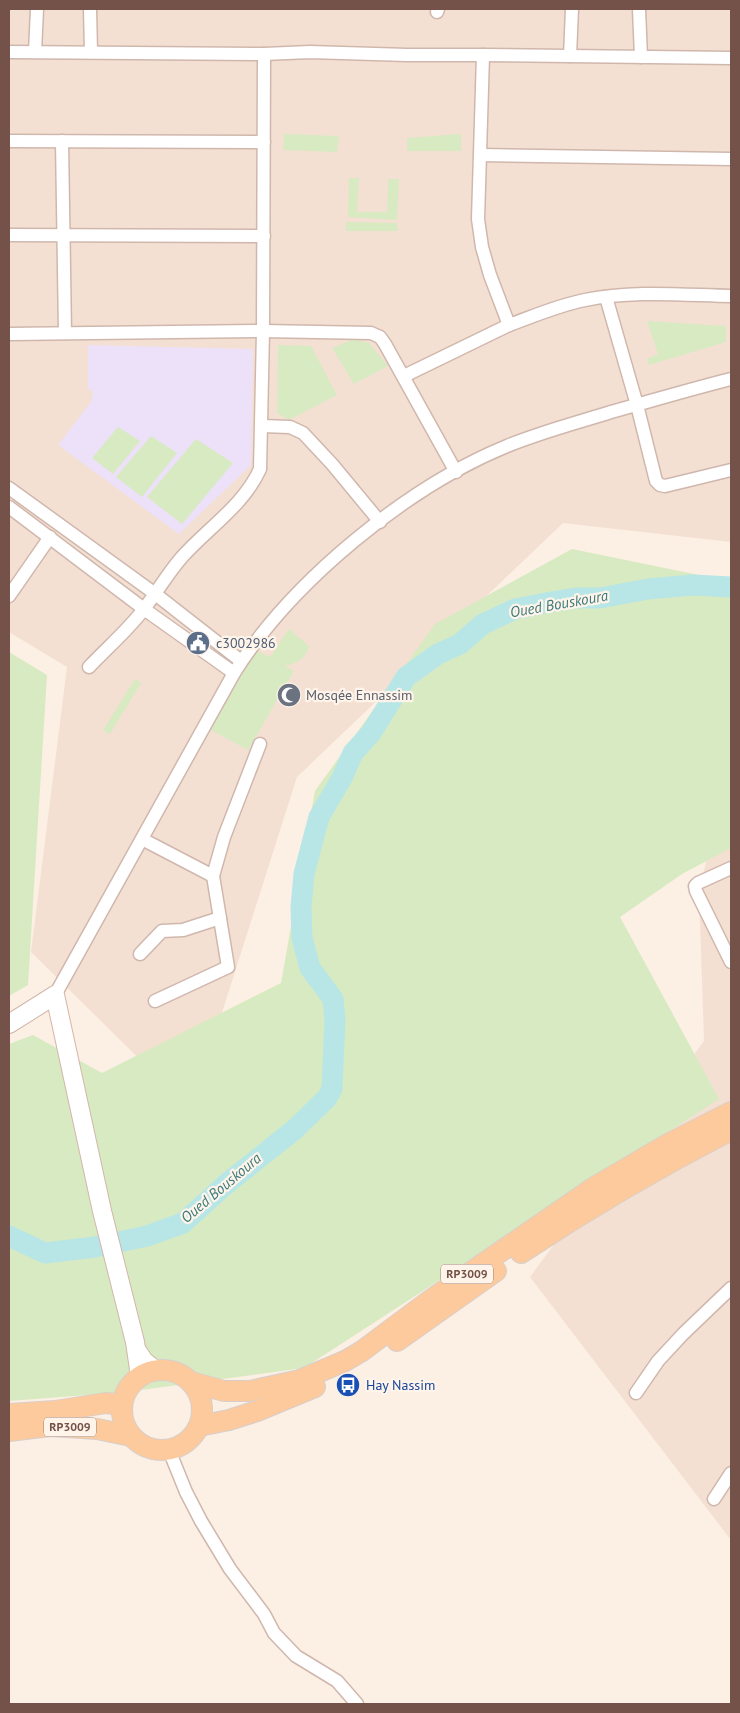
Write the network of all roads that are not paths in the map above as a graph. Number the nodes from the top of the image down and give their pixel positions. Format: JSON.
{"nodes":[{"id":1,"x":37,"y":9,"type":"edge"},
{"id":2,"x":90,"y":9,"type":"edge"},
{"id":3,"x":572,"y":9,"type":"edge"},
{"id":4,"x":639,"y":9,"type":"edge"},
{"id":5,"x":9,"y":52,"type":"edge"},
{"id":6,"x":35,"y":52,"type":"junction"},
{"id":7,"x":91,"y":52,"type":"junction"},
{"id":8,"x":264,"y":54,"type":"junction"},
{"id":9,"x":483,"y":55,"type":"junction"},
{"id":10,"x":570,"y":56,"type":"junction"},
{"id":11,"x":640,"y":57,"type":"junction"},
{"id":12,"x":731,"y":58,"type":"edge"},
{"id":13,"x":9,"y":141,"type":"edge"},
{"id":14,"x":62,"y":141,"type":"junction"},
{"id":15,"x":264,"y":142,"type":"junction"},
{"id":16,"x":481,"y":155,"type":"junction"},
{"id":17,"x":731,"y":159,"type":"edge"},
{"id":18,"x":9,"y":236,"type":"edge"},
{"id":19,"x":63,"y":236,"type":"junction"},
{"id":20,"x":264,"y":236,"type":"junction"},
{"id":21,"x":731,"y":296,"type":"edge"},
{"id":22,"x":606,"y":297,"type":"junction"},
{"id":23,"x":509,"y":325,"type":"junction"},
{"id":24,"x":263,"y":331,"type":"junction"},
{"id":25,"x":65,"y":333,"type":"junction"},
{"id":26,"x":9,"y":334,"type":"edge"},
{"id":27,"x":404,"y":376,"type":"junction"},
{"id":28,"x":731,"y":379,"type":"edge"},
{"id":29,"x":637,"y":405,"type":"junction"},
{"id":30,"x":262,"y":426,"type":"junction"},
{"id":31,"x":731,"y":470,"type":"edge"},
{"id":32,"x":456,"y":472,"type":"junction"},
{"id":33,"x":9,"y":488,"type":"edge"},
{"id":34,"x":9,"y":507,"type":"edge"},
{"id":35,"x":380,"y":522,"type":"junction"},
{"id":36,"x":50,"y":537,"type":"junction"},
{"id":37,"x":154,"y":593,"type":"junction"},
{"id":38,"x":9,"y":596,"type":"edge"},
{"id":39,"x":144,"y":608,"type":"junction"},
{"id":40,"x":242,"y":661,"type":"junction"},
{"id":41,"x":89,"y":667,"type":"dead end"},
{"id":42,"x":234,"y":673,"type":"junction"},
{"id":43,"x":260,"y":744,"type":"dead end"},
{"id":44,"x":142,"y":839,"type":"junction"},
{"id":45,"x":731,"y":868,"type":"edge"},
{"id":46,"x":213,"y":876,"type":"junction"},
{"id":47,"x":220,"y":918,"type":"junction"},
{"id":48,"x":140,"y":954,"type":"dead end"},
{"id":49,"x":731,"y":962,"type":"edge"},
{"id":50,"x":55,"y":995,"type":"junction"},
{"id":51,"x":156,"y":1001,"type":"dead end"},
{"id":52,"x":9,"y":1024,"type":"edge"},
{"id":53,"x":731,"y":1112,"type":"edge"},
{"id":54,"x":731,"y":1130,"type":"edge"},
{"id":55,"x":731,"y":1288,"type":"edge"},
{"id":56,"x":147,"y":1373,"type":"junction"},
{"id":57,"x":191,"y":1382,"type":"junction"},
{"id":58,"x":636,"y":1393,"type":"dead end"},
{"id":59,"x":122,"y":1405,"type":"junction"},
{"id":60,"x":9,"y":1414,"type":"edge"},
{"id":61,"x":199,"y":1426,"type":"junction"},
{"id":62,"x":9,"y":1431,"type":"edge"},
{"id":63,"x":131,"y":1436,"type":"junction"},
{"id":64,"x":169,"y":1450,"type":"junction"},
{"id":65,"x":731,"y":1473,"type":"edge"},
{"id":66,"x":714,"y":1498,"type":"dead end"},
{"id":67,"x":357,"y":1704,"type":"edge"}],
"edges":[{"from":1,"to":6,"type":"street"},
{"from":2,"to":7,"type":"street"},
{"from":3,"to":10,"type":"street"},
{"from":4,"to":11,"type":"street"},
{"from":5,"to":6,"type":"street"},
{"from":6,"to":7,"type":"street"},
{"from":7,"to":8,"type":"street"},
{"from":8,"to":9,"type":"street"},
{"from":8,"to":15,"type":"street"},
{"from":9,"to":10,"type":"street"},
{"from":9,"to":16,"type":"street"},
{"from":10,"to":11,"type":"street"},
{"from":11,"to":12,"type":"street"},
{"from":13,"to":14,"type":"street"},
{"from":14,"to":15,"type":"street"},
{"from":14,"to":19,"type":"street"},
{"from":15,"to":20,"type":"street"},
{"from":16,"to":17,"type":"street"},
{"from":16,"to":23,"type":"street"},
{"from":18,"to":19,"type":"street"},
{"from":19,"to":20,"type":"street"},
{"from":19,"to":25,"type":"street"},
{"from":20,"to":24,"type":"street"},
{"from":21,"to":22,"type":"street"},
{"from":22,"to":23,"type":"street"},
{"from":22,"to":29,"type":"street"},
{"from":23,"to":27,"type":"street"},
{"from":24,"to":25,"type":"street"},
{"from":24,"to":27,"type":"street"},
{"from":24,"to":30,"type":"street"},
{"from":25,"to":26,"type":"street"},
{"from":27,"to":32,"type":"street"},
{"from":28,"to":29,"type":"street"},
{"from":29,"to":31,"type":"street"},
{"from":29,"to":32,"type":"street"},
{"from":30,"to":35,"type":"street"},
{"from":30,"to":37,"type":"street"},
{"from":32,"to":35,"type":"street"},
{"from":33,"to":37,"type":"street"},
{"from":34,"to":36,"type":"street"},
{"from":35,"to":40,"type":"street"},
{"from":36,"to":38,"type":"street"},
{"from":36,"to":39,"type":"street"},
{"from":37,"to":39,"type":"street"},
{"from":37,"to":40,"type":"street"},
{"from":39,"to":41,"type":"street"},
{"from":39,"to":42,"type":"street"},
{"from":40,"to":42,"type":"street"},
{"from":42,"to":44,"type":"street"},
{"from":43,"to":46,"type":"street"},
{"from":44,"to":46,"type":"street"},
{"from":44,"to":50,"type":"street"},
{"from":45,"to":49,"type":"street"},
{"from":46,"to":47,"type":"street"},
{"from":47,"to":48,"type":"street"},
{"from":47,"to":51,"type":"street"},
{"from":50,"to":52,"type":"street"},
{"from":50,"to":56,"type":"street"},
{"from":53,"to":57,"type":"main road","number":"RP3009"},
{"from":54,"to":61,"type":"main road","number":"RP3009"},
{"from":55,"to":58,"type":"street"},
{"from":56,"to":57,"type":"main road","number":"RP3009"},
{"from":56,"to":59,"type":"main road"},
{"from":57,"to":61,"type":"main road"},
{"from":59,"to":60,"type":"main road","number":"RP3009"},
{"from":59,"to":63,"type":"main road"},
{"from":61,"to":64,"type":"main road"},
{"from":62,"to":63,"type":"main road","number":"RP3009"},
{"from":63,"to":64,"type":"main road","number":"RP3009"},
{"from":64,"to":67,"type":"street"},
{"from":65,"to":66,"type":"street"}]}
